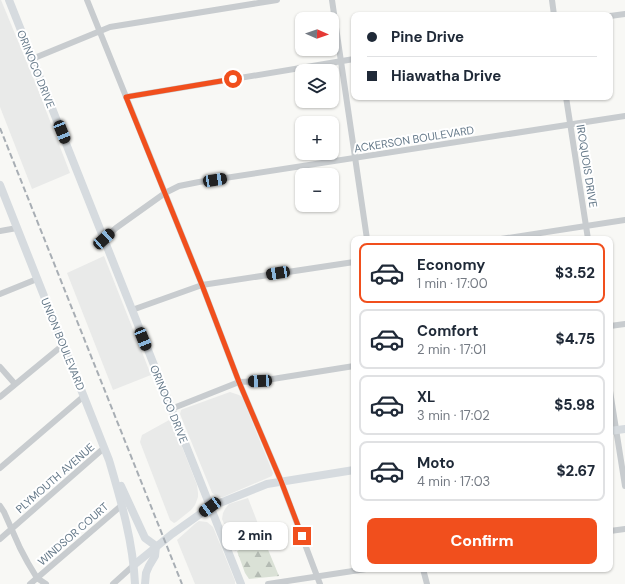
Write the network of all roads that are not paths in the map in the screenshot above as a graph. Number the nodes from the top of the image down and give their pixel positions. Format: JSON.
{"nodes":[{"id":1,"x":9,"y":0,"type":"edge"},
{"id":2,"x":87,"y":0,"type":"edge"},
{"id":3,"x":277,"y":0,"type":"edge"},
{"id":4,"x":332,"y":0,"type":"edge"},
{"id":5,"x":552,"y":0,"type":"edge"},
{"id":6,"x":554,"y":12,"type":"edge"},
{"id":7,"x":625,"y":14,"type":"edge"},
{"id":8,"x":613,"y":16,"type":"edge"},
{"id":9,"x":100,"y":31,"type":"junction"},
{"id":10,"x":32,"y":59,"type":"junction"},
{"id":11,"x":351,"y":59,"type":"edge"},
{"id":12,"x":341,"y":61,"type":"junction"},
{"id":13,"x":126,"y":97,"type":"junction"},
{"id":14,"x":566,"y":100,"type":"edge"},
{"id":15,"x":625,"y":116,"type":"edge"},
{"id":16,"x":570,"y":125,"type":"junction"},
{"id":17,"x":355,"y":158,"type":"junction"},
{"id":18,"x":0,"y":185,"type":"edge"},
{"id":19,"x":165,"y":193,"type":"junction"},
{"id":20,"x":625,"y":220,"type":"edge"},
{"id":21,"x":586,"y":226,"type":"junction"},
{"id":22,"x":17,"y":228,"type":"junction"},
{"id":23,"x":0,"y":231,"type":"edge"},
{"id":24,"x":367,"y":236,"type":"edge"},
{"id":25,"x":521,"y":236,"type":"edge"},
{"id":26,"x":588,"y":236,"type":"edge"},
{"id":27,"x":104,"y":239,"type":"junction"},
{"id":28,"x":351,"y":262,"type":"edge"},
{"id":29,"x":37,"y":279,"type":"junction"},
{"id":30,"x":202,"y":285,"type":"junction"},
{"id":31,"x":0,"y":294,"type":"edge"},
{"id":32,"x":132,"y":310,"type":"junction"},
{"id":33,"x":625,"y":324,"type":"edge"},
{"id":34,"x":613,"y":326,"type":"edge"},
{"id":35,"x":63,"y":345,"type":"junction"},
{"id":36,"x":351,"y":366,"type":"edge"},
{"id":37,"x":0,"y":367,"type":"edge"},
{"id":38,"x":239,"y":382,"type":"junction"},
{"id":39,"x":15,"y":384,"type":"junction"},
{"id":40,"x":84,"y":396,"type":"junction"},
{"id":41,"x":0,"y":397,"type":"edge"},
{"id":42,"x":171,"y":409,"type":"junction"},
{"id":43,"x":625,"y":428,"type":"edge"},
{"id":44,"x":613,"y":430,"type":"edge"},
{"id":45,"x":104,"y":448,"type":"junction"},
{"id":46,"x":109,"y":460,"type":"junction"},
{"id":47,"x":0,"y":468,"type":"edge"},
{"id":48,"x":351,"y":470,"type":"edge"},
{"id":49,"x":281,"y":481,"type":"junction"},
{"id":50,"x":625,"y":486,"type":"edge"},
{"id":51,"x":122,"y":505,"type":"junction"},
{"id":52,"x":0,"y":506,"type":"edge"},
{"id":53,"x":210,"y":507,"type":"junction"},
{"id":54,"x":12,"y":529,"type":"junction"},
{"id":55,"x":625,"y":529,"type":"edge"},
{"id":56,"x":613,"y":531,"type":"edge"},
{"id":57,"x":0,"y":539,"type":"edge"},
{"id":58,"x":156,"y":546,"type":"junction"},
{"id":59,"x":134,"y":564,"type":"junction"},
{"id":60,"x":351,"y":571,"type":"edge"},
{"id":61,"x":424,"y":572,"type":"edge"},
{"id":62,"x":317,"y":576,"type":"junction"},
{"id":63,"x":37,"y":578,"type":"junction"},
{"id":64,"x":30,"y":584,"type":"edge"},
{"id":65,"x":46,"y":584,"type":"edge"},
{"id":66,"x":112,"y":584,"type":"edge"},
{"id":67,"x":135,"y":584,"type":"edge"},
{"id":68,"x":145,"y":584,"type":"edge"},
{"id":69,"x":241,"y":584,"type":"edge"},
{"id":70,"x":268,"y":584,"type":"edge"},
{"id":71,"x":320,"y":584,"type":"edge"},
{"id":72,"x":427,"y":584,"type":"edge"}],
"edges":[{"from":1,"to":10,"type":"street","name":"ORINOCO DRIVE"},
{"from":2,"to":9,"type":"street"},
{"from":3,"to":9,"type":"street"},
{"from":4,"to":12,"type":"street"},
{"from":5,"to":6,"type":"street"},
{"from":7,"to":8,"type":"street"},
{"from":9,"to":10,"type":"street"},
{"from":9,"to":13,"type":"street"},
{"from":10,"to":27,"type":"street","name":"ORINOCO DRIVE"},
{"from":11,"to":12,"type":"street"},
{"from":12,"to":13,"type":"street"},
{"from":12,"to":17,"type":"street"},
{"from":13,"to":19,"type":"street"},
{"from":14,"to":16,"type":"street","name":"IROQUOIS DRIVE"},
{"from":15,"to":16,"type":"street","name":"ACKERSON BOULEVARD"},
{"from":16,"to":17,"type":"street","name":"ACKERSON BOULEVARD"},
{"from":16,"to":21,"type":"street","name":"IROQUOIS DRIVE"},
{"from":17,"to":19,"type":"street","name":"ACKERSON BOULEVARD"},
{"from":17,"to":24,"type":"street"},
{"from":18,"to":22,"type":"street","name":"UNION BOULEVARD"},
{"from":19,"to":27,"type":"street","name":"ACKERSON BOULEVARD"},
{"from":19,"to":30,"type":"street"},
{"from":20,"to":21,"type":"street"},
{"from":21,"to":25,"type":"street"},
{"from":21,"to":26,"type":"street","name":"IROQUOIS DRIVE"},
{"from":22,"to":23,"type":"street"},
{"from":22,"to":29,"type":"street","name":"UNION BOULEVARD"},
{"from":27,"to":32,"type":"street","name":"ORINOCO DRIVE"},
{"from":28,"to":30,"type":"street"},
{"from":29,"to":31,"type":"street"},
{"from":29,"to":35,"type":"street","name":"UNION BOULEVARD"},
{"from":30,"to":32,"type":"street"},
{"from":30,"to":38,"type":"street"},
{"from":32,"to":42,"type":"street","name":"ORINOCO DRIVE"},
{"from":33,"to":34,"type":"street"},
{"from":35,"to":39,"type":"street"},
{"from":35,"to":40,"type":"street","name":"UNION BOULEVARD"},
{"from":36,"to":38,"type":"street"},
{"from":37,"to":39,"type":"street"},
{"from":38,"to":42,"type":"street"},
{"from":38,"to":49,"type":"street"},
{"from":39,"to":41,"type":"street"},
{"from":40,"to":45,"type":"street","name":"UNION BOULEVARD"},
{"from":40,"to":47,"type":"street"},
{"from":42,"to":53,"type":"street","name":"ORINOCO DRIVE"},
{"from":43,"to":44,"type":"street"},
{"from":44,"to":50,"type":"street"},
{"from":45,"to":46,"type":"street","name":"UNION BOULEVARD"},
{"from":45,"to":54,"type":"street","name":"PLYMOUTH AVENUE"},
{"from":46,"to":51,"type":"street","name":"UNION BOULEVARD"},
{"from":46,"to":58,"type":"street"},
{"from":48,"to":49,"type":"street"},
{"from":49,"to":53,"type":"street"},
{"from":49,"to":62,"type":"street"},
{"from":51,"to":59,"type":"street","name":"UNION BOULEVARD"},
{"from":51,"to":63,"type":"street","name":"WINDSOR COURT"},
{"from":52,"to":54,"type":"street"},
{"from":53,"to":58,"type":"street"},
{"from":53,"to":69,"type":"street","name":"ORINOCO DRIVE"},
{"from":54,"to":57,"type":"street","name":"PLYMOUTH AVENUE"},
{"from":54,"to":63,"type":"street"},
{"from":55,"to":56,"type":"street"},
{"from":58,"to":59,"type":"street"},
{"from":58,"to":68,"type":"street"},
{"from":59,"to":66,"type":"street"},
{"from":59,"to":67,"type":"street"},
{"from":60,"to":62,"type":"street"},
{"from":61,"to":72,"type":"street"},
{"from":62,"to":70,"type":"street"},
{"from":62,"to":71,"type":"street"},
{"from":63,"to":64,"type":"street","name":"WINDSOR COURT"},
{"from":63,"to":65,"type":"street"}]}
